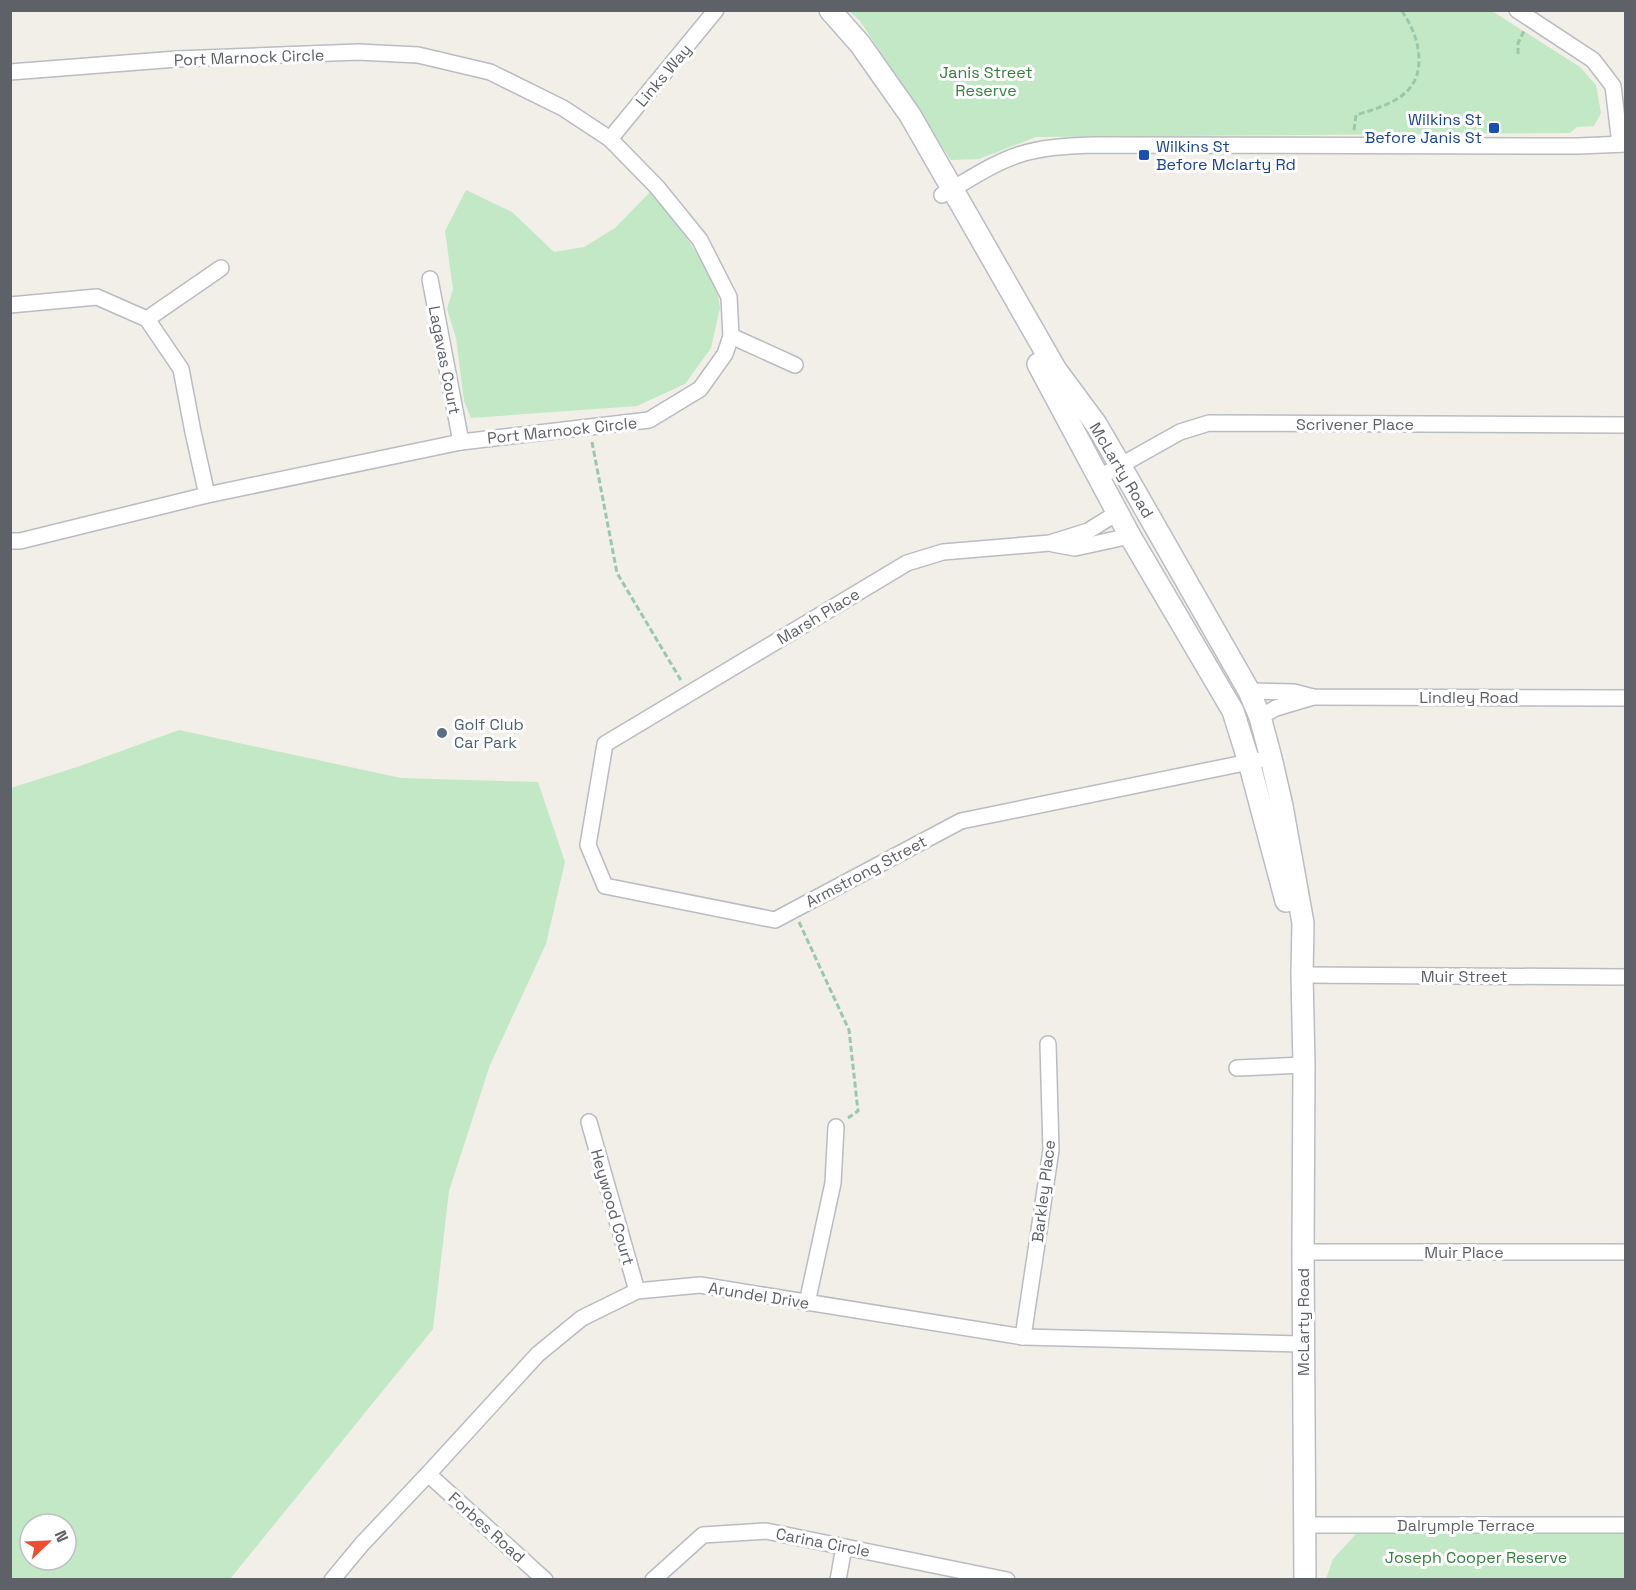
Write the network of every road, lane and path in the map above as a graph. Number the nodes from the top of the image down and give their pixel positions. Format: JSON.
{"nodes":[{"id":1,"x":716,"y":10,"type":"edge"},
{"id":2,"x":814,"y":10,"type":"edge"},
{"id":3,"x":830,"y":10,"type":"edge"},
{"id":4,"x":1401,"y":10,"type":"edge"},
{"id":5,"x":1523,"y":16,"type":"edge"},
{"id":6,"x":1518,"y":54,"type":"dead end"},
{"id":7,"x":10,"y":72,"type":"edge"},
{"id":8,"x":610,"y":139,"type":"junction"},
{"id":9,"x":1623,"y":144,"type":"edge"},
{"id":10,"x":1354,"y":146,"type":"junction"},
{"id":11,"x":947,"y":192,"type":"junction"},
{"id":12,"x":220,"y":268,"type":"dead end"},
{"id":13,"x":430,"y":279,"type":"dead end"},
{"id":14,"x":10,"y":305,"type":"edge"},
{"id":15,"x":147,"y":319,"type":"junction"},
{"id":16,"x":731,"y":336,"type":"junction"},
{"id":17,"x":795,"y":365,"type":"dead end"},
{"id":18,"x":1626,"y":424,"type":"edge"},
{"id":19,"x":589,"y":427,"type":"junction"},
{"id":20,"x":460,"y":442,"type":"junction"},
{"id":21,"x":1120,"y":465,"type":"junction"},
{"id":22,"x":1098,"y":478,"type":"junction"},
{"id":23,"x":207,"y":495,"type":"junction"},
{"id":24,"x":1148,"y":513,"type":"junction"},
{"id":25,"x":1124,"y":525,"type":"junction"},
{"id":26,"x":10,"y":541,"type":"edge"},
{"id":27,"x":1050,"y":543,"type":"junction"},
{"id":28,"x":689,"y":694,"type":"junction"},
{"id":29,"x":1313,"y":697,"type":"junction"},
{"id":30,"x":1626,"y":698,"type":"edge"},
{"id":31,"x":1255,"y":704,"type":"junction"},
{"id":32,"x":1233,"y":711,"type":"junction"},
{"id":33,"x":605,"y":744,"type":"joint"},
{"id":34,"x":1271,"y":758,"type":"junction"},
{"id":35,"x":1249,"y":762,"type":"junction"},
{"id":36,"x":793,"y":910,"type":"junction"},
{"id":37,"x":1302,"y":975,"type":"junction"},
{"id":38,"x":1626,"y":977,"type":"edge"},
{"id":39,"x":1048,"y":1044,"type":"dead end"},
{"id":40,"x":1304,"y":1065,"type":"junction"},
{"id":41,"x":1237,"y":1068,"type":"dead end"},
{"id":42,"x":589,"y":1122,"type":"dead end"},
{"id":43,"x":836,"y":1127,"type":"joint"},
{"id":44,"x":1303,"y":1252,"type":"junction"},
{"id":45,"x":1626,"y":1252,"type":"edge"},
{"id":46,"x":637,"y":1291,"type":"junction"},
{"id":47,"x":807,"y":1303,"type":"junction"},
{"id":48,"x":1023,"y":1337,"type":"junction"},
{"id":49,"x":1303,"y":1344,"type":"junction"},
{"id":50,"x":428,"y":1474,"type":"junction"},
{"id":51,"x":1306,"y":1524,"type":"junction"},
{"id":52,"x":1626,"y":1525,"type":"edge"},
{"id":53,"x":844,"y":1546,"type":"junction"},
{"id":54,"x":332,"y":1580,"type":"edge"},
{"id":55,"x":545,"y":1580,"type":"edge"},
{"id":56,"x":653,"y":1580,"type":"edge"},
{"id":57,"x":838,"y":1580,"type":"edge"},
{"id":58,"x":1007,"y":1580,"type":"edge"},
{"id":59,"x":1305,"y":1580,"type":"edge"}],
"edges":[{"from":1,"to":8,"type":"street","name":"Links Way"},
{"from":2,"to":11,"type":"street","name":"McLarty Road"},
{"from":3,"to":11,"type":"street","name":"McLarty Road"},
{"from":4,"to":10,"type":"path"},
{"from":5,"to":6,"type":"path"},
{"from":5,"to":9,"type":"street"},
{"from":7,"to":8,"type":"street","name":"Port Marnock Circle"},
{"from":8,"to":16,"type":"street","name":"Port Marnock Circle"},
{"from":9,"to":10,"type":"street"},
{"from":10,"to":11,"type":"street"},
{"from":11,"to":21,"type":"street","name":"McLarty Road"},
{"from":11,"to":22,"type":"street","name":"McLarty Road"},
{"from":12,"to":15,"type":"street"},
{"from":13,"to":20,"type":"street","name":"Lagavas Court"},
{"from":14,"to":15,"type":"street"},
{"from":15,"to":23,"type":"street"},
{"from":16,"to":17,"type":"street"},
{"from":16,"to":19,"type":"street","name":"Port Marnock Circle"},
{"from":18,"to":21,"type":"street","name":"Scrivener Place"},
{"from":19,"to":20,"type":"street","name":"Port Marnock Circle"},
{"from":19,"to":28,"type":"path"},
{"from":20,"to":23,"type":"street","name":"Port Marnock Circle"},
{"from":21,"to":22,"type":"street","name":"Scrivener Place"},
{"from":21,"to":24,"type":"street","name":"McLarty Road"},
{"from":22,"to":25,"type":"street","name":"McLarty Road"},
{"from":23,"to":26,"type":"street","name":"Port Marnock Circle"},
{"from":24,"to":25,"type":"street"},
{"from":24,"to":31,"type":"street","name":"McLarty Road"},
{"from":25,"to":27,"type":"street","name":"Marsh Place"},
{"from":25,"to":27,"type":"street","name":"Marsh Place"},
{"from":25,"to":32,"type":"street","name":"McLarty Road"},
{"from":27,"to":28,"type":"street","name":"Marsh Place"},
{"from":28,"to":33,"type":"street","name":"Marsh Place"},
{"from":29,"to":30,"type":"street","name":"Lindley Road"},
{"from":29,"to":31,"type":"street","name":"Lindley Road"},
{"from":29,"to":31,"type":"street","name":"Lindley Road"},
{"from":31,"to":32,"type":"street"},
{"from":31,"to":34,"type":"street","name":"McLarty Road"},
{"from":32,"to":35,"type":"street","name":"McLarty Road"},
{"from":33,"to":36,"type":"street","name":"Armstrong Street"},
{"from":34,"to":35,"type":"street","name":"Armstrong Street"},
{"from":34,"to":37,"type":"street","name":"McLarty Road"},
{"from":35,"to":36,"type":"street","name":"Armstrong Street"},
{"from":35,"to":37,"type":"street","name":"McLarty Road"},
{"from":36,"to":43,"type":"path"},
{"from":37,"to":38,"type":"street","name":"Muir Street"},
{"from":37,"to":40,"type":"street","name":"McLarty Road"},
{"from":39,"to":48,"type":"street","name":"Barkley Place"},
{"from":40,"to":41,"type":"street"},
{"from":40,"to":44,"type":"street","name":"McLarty Road"},
{"from":42,"to":46,"type":"street","name":"Heywood Court"},
{"from":43,"to":47,"type":"street"},
{"from":44,"to":45,"type":"street","name":"Muir Place"},
{"from":44,"to":49,"type":"street","name":"McLarty Road"},
{"from":46,"to":47,"type":"street","name":"Arundel Drive"},
{"from":46,"to":50,"type":"street","name":"Arundel Drive"},
{"from":47,"to":48,"type":"street","name":"Arundel Drive"},
{"from":48,"to":49,"type":"street","name":"Arundel Drive"},
{"from":49,"to":51,"type":"street","name":"McLarty Road"},
{"from":50,"to":54,"type":"street","name":"Arundel Drive"},
{"from":50,"to":55,"type":"street","name":"Forbes Road"},
{"from":51,"to":52,"type":"street","name":"Dalrymple Terrace"},
{"from":51,"to":59,"type":"street","name":"McLarty Road"},
{"from":53,"to":56,"type":"street","name":"Carina Circle"},
{"from":53,"to":57,"type":"street"},
{"from":53,"to":58,"type":"street","name":"Carina Circle"}]}
